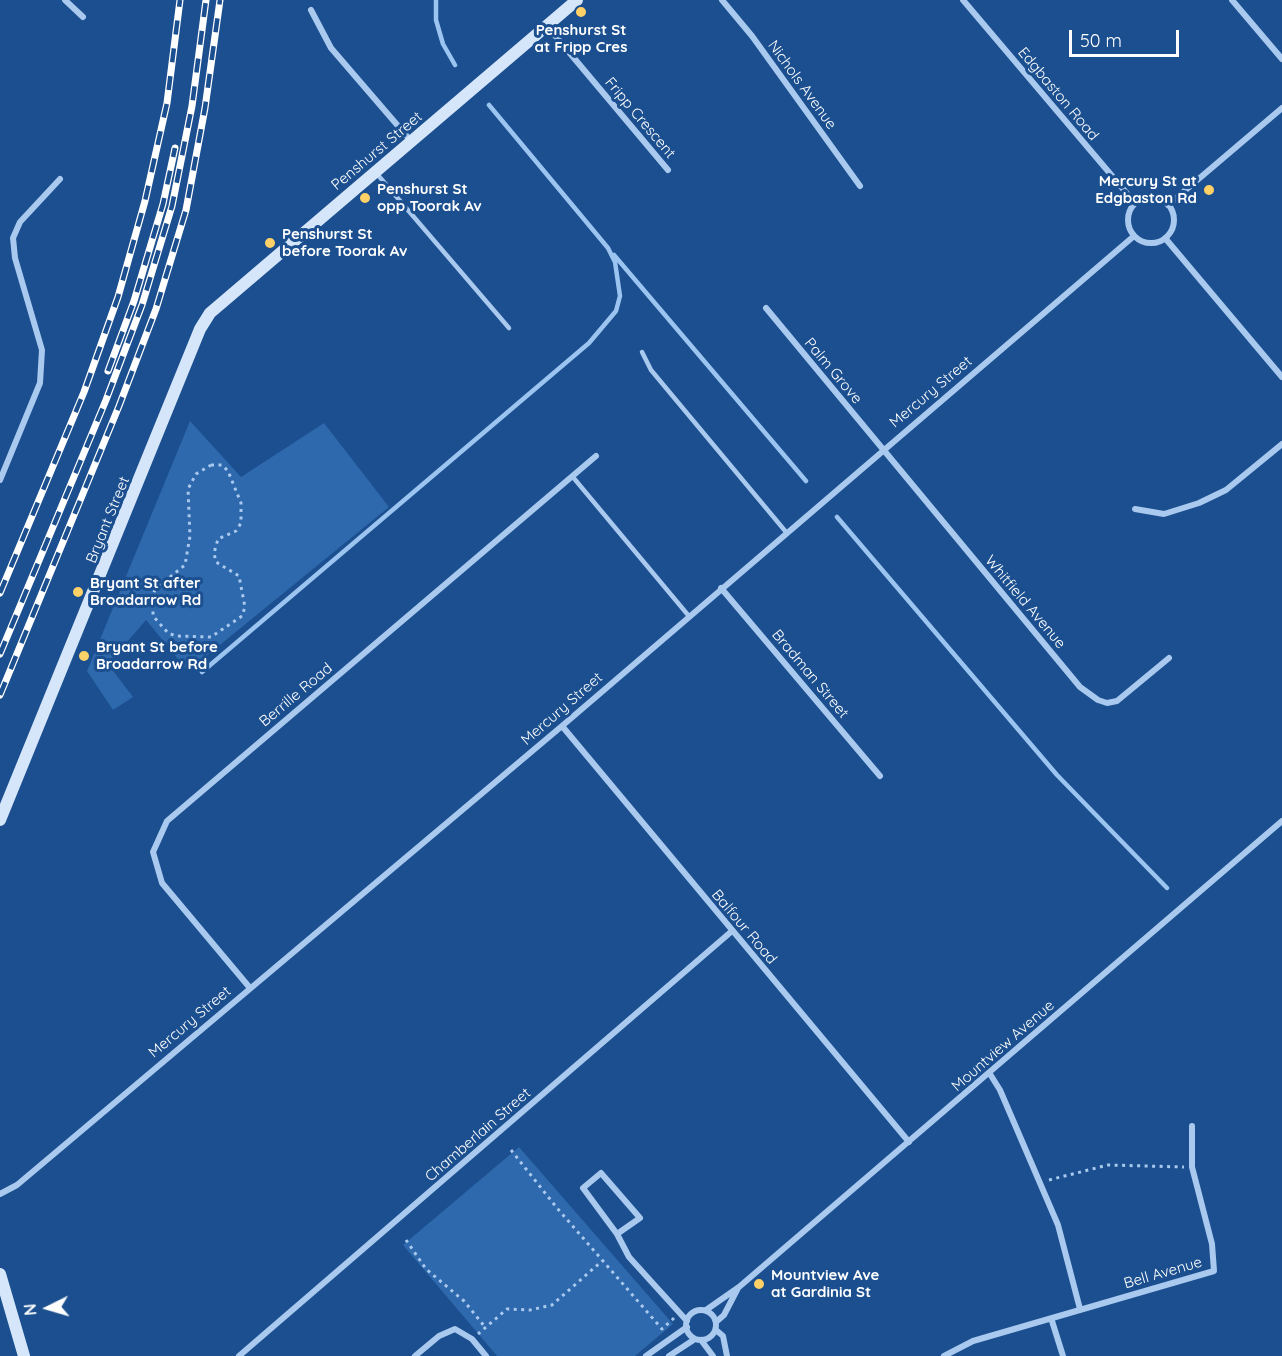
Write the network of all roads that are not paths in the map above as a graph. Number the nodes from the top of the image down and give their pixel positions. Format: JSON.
{"nodes":[{"id":1,"x":64,"y":0,"type":"edge"},
{"id":2,"x":577,"y":0,"type":"edge"},
{"id":3,"x":722,"y":0,"type":"edge"},
{"id":4,"x":963,"y":0,"type":"edge"},
{"id":5,"x":1232,"y":0,"type":"edge"},
{"id":6,"x":311,"y":10,"type":"dead end"},
{"id":7,"x":83,"y":17,"type":"dead end"},
{"id":8,"x":547,"y":26,"type":"junction"},
{"id":9,"x":1282,"y":59,"type":"edge"},
{"id":10,"x":1282,"y":108,"type":"edge"},
{"id":11,"x":411,"y":141,"type":"junction"},
{"id":12,"x":668,"y":170,"type":"dead end"},
{"id":13,"x":375,"y":172,"type":"junction"},
{"id":14,"x":60,"y":179,"type":"dead end"},
{"id":15,"x":860,"y":186,"type":"dead end"},
{"id":16,"x":1135,"y":203,"type":"junction"},
{"id":17,"x":1168,"y":206,"type":"junction"},
{"id":18,"x":1134,"y":236,"type":"junction"},
{"id":19,"x":1165,"y":238,"type":"junction"},
{"id":20,"x":766,"y":308,"type":"dead end"},
{"id":21,"x":509,"y":328,"type":"dead end"},
{"id":22,"x":200,"y":329,"type":"joint"},
{"id":23,"x":642,"y":352,"type":"dead end"},
{"id":24,"x":1282,"y":377,"type":"edge"},
{"id":25,"x":1282,"y":444,"type":"edge"},
{"id":26,"x":883,"y":449,"type":"junction"},
{"id":27,"x":596,"y":456,"type":"dead end"},
{"id":28,"x":572,"y":476,"type":"junction"},
{"id":29,"x":0,"y":480,"type":"edge"},
{"id":30,"x":1135,"y":509,"type":"dead end"},
{"id":31,"x":786,"y":532,"type":"junction"},
{"id":32,"x":721,"y":588,"type":"junction"},
{"id":33,"x":688,"y":615,"type":"junction"},
{"id":34,"x":1169,"y":658,"type":"dead end"},
{"id":35,"x":562,"y":726,"type":"junction"},
{"id":36,"x":880,"y":776,"type":"dead end"},
{"id":37,"x":0,"y":820,"type":"edge"},
{"id":38,"x":1282,"y":821,"type":"edge"},
{"id":39,"x":732,"y":931,"type":"junction"},
{"id":40,"x":250,"y":988,"type":"junction"},
{"id":41,"x":990,"y":1074,"type":"junction"},
{"id":42,"x":1192,"y":1126,"type":"dead end"},
{"id":43,"x":909,"y":1142,"type":"junction"},
{"id":44,"x":0,"y":1194,"type":"edge"},
{"id":45,"x":617,"y":1234,"type":"junction"},
{"id":46,"x":1,"y":1280,"type":"edge"},
{"id":47,"x":739,"y":1287,"type":"junction"},
{"id":48,"x":1080,"y":1309,"type":"junction"},
{"id":49,"x":706,"y":1310,"type":"junction"},
{"id":50,"x":1052,"y":1321,"type":"junction"},
{"id":51,"x":717,"y":1322,"type":"junction"},
{"id":52,"x":687,"y":1324,"type":"junction"},
{"id":53,"x":716,"y":1330,"type":"junction"},
{"id":54,"x":698,"y":1339,"type":"junction"},
{"id":55,"x":24,"y":1356,"type":"edge"},
{"id":56,"x":239,"y":1356,"type":"edge"},
{"id":57,"x":415,"y":1356,"type":"edge"},
{"id":58,"x":486,"y":1356,"type":"edge"},
{"id":59,"x":646,"y":1356,"type":"edge"},
{"id":60,"x":669,"y":1356,"type":"edge"},
{"id":61,"x":713,"y":1356,"type":"edge"},
{"id":62,"x":727,"y":1356,"type":"edge"},
{"id":63,"x":945,"y":1356,"type":"edge"},
{"id":64,"x":1063,"y":1356,"type":"edge"}],
"edges":[{"from":1,"to":7,"type":"street"},
{"from":2,"to":8,"type":"street","name":"Penshurst Street"},
{"from":3,"to":15,"type":"street","name":"Nichols Avenue"},
{"from":4,"to":16,"type":"street","name":"Edgbaston Road"},
{"from":5,"to":9,"type":"street"},
{"from":6,"to":11,"type":"street"},
{"from":8,"to":11,"type":"street","name":"Penshurst Street"},
{"from":8,"to":12,"type":"street","name":"Fripp Crescent"},
{"from":10,"to":17,"type":"street"},
{"from":11,"to":13,"type":"street","name":"Penshurst Street"},
{"from":13,"to":21,"type":"lane"},
{"from":13,"to":22,"type":"street","name":"Penshurst Street"},
{"from":14,"to":29,"type":"street"},
{"from":16,"to":17,"type":"street"},
{"from":16,"to":18,"type":"street"},
{"from":17,"to":19,"type":"street"},
{"from":18,"to":19,"type":"street"},
{"from":18,"to":26,"type":"street","name":"Mercury Street"},
{"from":19,"to":24,"type":"street"},
{"from":20,"to":26,"type":"street","name":"Palm Grove"},
{"from":22,"to":37,"type":"street","name":"Bryant Street"},
{"from":23,"to":31,"type":"lane"},
{"from":25,"to":30,"type":"street"},
{"from":26,"to":31,"type":"street","name":"Mercury Street"},
{"from":26,"to":34,"type":"street","name":"Whitfield Avenue"},
{"from":27,"to":28,"type":"street","name":"Berrille Road"},
{"from":28,"to":33,"type":"lane"},
{"from":28,"to":40,"type":"street","name":"Berrille Road"},
{"from":31,"to":32,"type":"street","name":"Mercury Street"},
{"from":32,"to":33,"type":"street","name":"Mercury Street"},
{"from":32,"to":36,"type":"street","name":"Bradman Street"},
{"from":33,"to":35,"type":"street","name":"Mercury Street"},
{"from":35,"to":39,"type":"street","name":"Balfour Road"},
{"from":35,"to":40,"type":"street","name":"Mercury Street"},
{"from":38,"to":41,"type":"street","name":"Mountview Avenue"},
{"from":39,"to":43,"type":"street","name":"Balfour Road"},
{"from":39,"to":56,"type":"street","name":"Chamberlain Street"},
{"from":40,"to":44,"type":"street","name":"Mercury Street"},
{"from":41,"to":43,"type":"street","name":"Mountview Avenue"},
{"from":41,"to":48,"type":"street"},
{"from":42,"to":48,"type":"street","name":"Bell Avenue"},
{"from":43,"to":47,"type":"street","name":"Mountview Avenue"},
{"from":45,"to":45,"type":"street"},
{"from":45,"to":52,"type":"street"},
{"from":46,"to":55,"type":"street"},
{"from":47,"to":49,"type":"street","name":"Mountview Avenue"},
{"from":47,"to":51,"type":"street","name":"Mountview Avenue"},
{"from":48,"to":50,"type":"street","name":"Bell Avenue"},
{"from":49,"to":51,"type":"street"},
{"from":49,"to":52,"type":"street"},
{"from":50,"to":63,"type":"street","name":"Bell Avenue"},
{"from":50,"to":64,"type":"street"},
{"from":51,"to":53,"type":"street"},
{"from":52,"to":54,"type":"street"},
{"from":52,"to":59,"type":"street"},
{"from":53,"to":54,"type":"street"},
{"from":53,"to":62,"type":"street"},
{"from":54,"to":60,"type":"street"},
{"from":54,"to":61,"type":"street"},
{"from":57,"to":58,"type":"street"}]}
